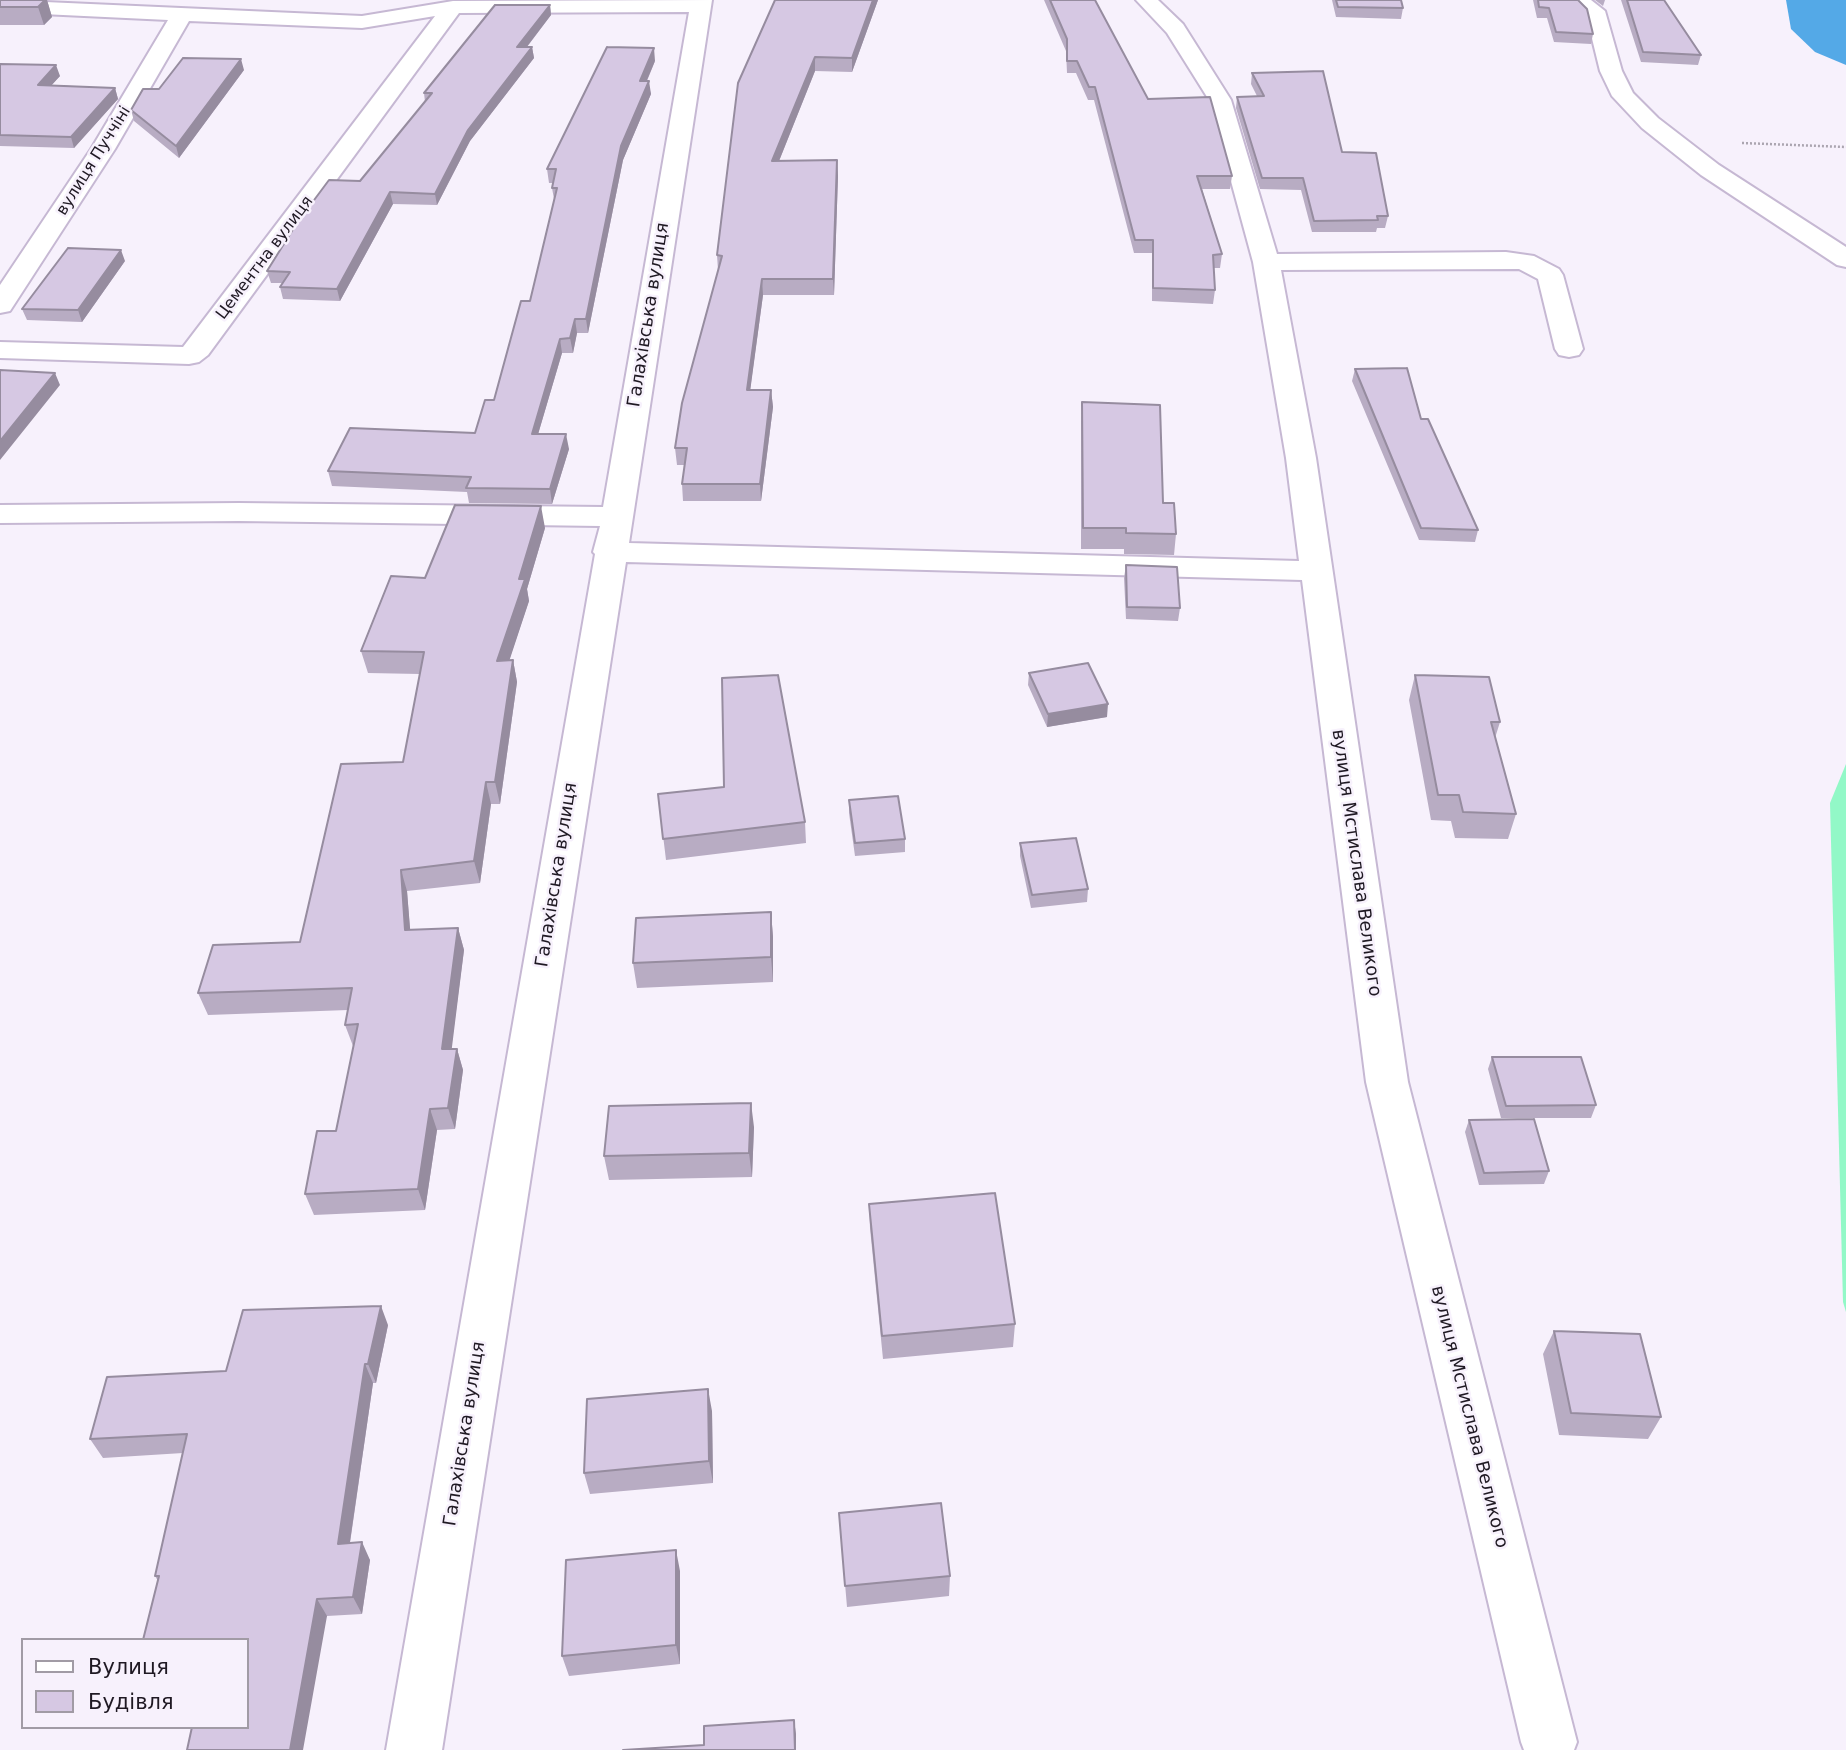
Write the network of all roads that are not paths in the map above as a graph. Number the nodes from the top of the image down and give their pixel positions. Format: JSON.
{"nodes":[{"id":1,"x":1146,"y":0,"type":"edge"},
{"id":2,"x":1578,"y":0,"type":"edge"},
{"id":3,"x":701,"y":3,"type":"edge"},
{"id":4,"x":0,"y":6,"type":"edge"},
{"id":5,"x":453,"y":7,"type":"junction"},
{"id":6,"x":182,"y":14,"type":"junction"},
{"id":7,"x":1846,"y":259,"type":"edge"},
{"id":8,"x":1266,"y":262,"type":"junction"},
{"id":9,"x":0,"y":305,"type":"edge"},
{"id":10,"x":0,"y":349,"type":"edge"},
{"id":11,"x":1569,"y":349,"type":"dead end"},
{"id":12,"x":0,"y":513,"type":"edge"},
{"id":13,"x":612,"y":535,"type":"junction"},
{"id":14,"x":1316,"y":571,"type":"junction"},
{"id":15,"x":1549,"y":1742,"type":"dead end"},
{"id":16,"x":414,"y":1750,"type":"edge"}],
"edges":[{"from":1,"to":8,"type":"street","name":"вулиця Мстислава Великого"},
{"from":2,"to":7,"type":"street"},
{"from":3,"to":5,"type":"street"},
{"from":3,"to":13,"type":"street","name":"Галахівська вулиця"},
{"from":4,"to":6,"type":"street"},
{"from":5,"to":6,"type":"street"},
{"from":5,"to":10,"type":"street","name":"Цементна вулиця"},
{"from":6,"to":9,"type":"street","name":"вулиця Пуччіні"},
{"from":8,"to":11,"type":"street"},
{"from":8,"to":14,"type":"street","name":"вулиця Мстислава Великого"},
{"from":12,"to":13,"type":"street"},
{"from":13,"to":14,"type":"street"},
{"from":13,"to":16,"type":"street","name":"Галахівська вулиця"},
{"from":14,"to":15,"type":"street","name":"вулиця Мстислава Великого"}]}
